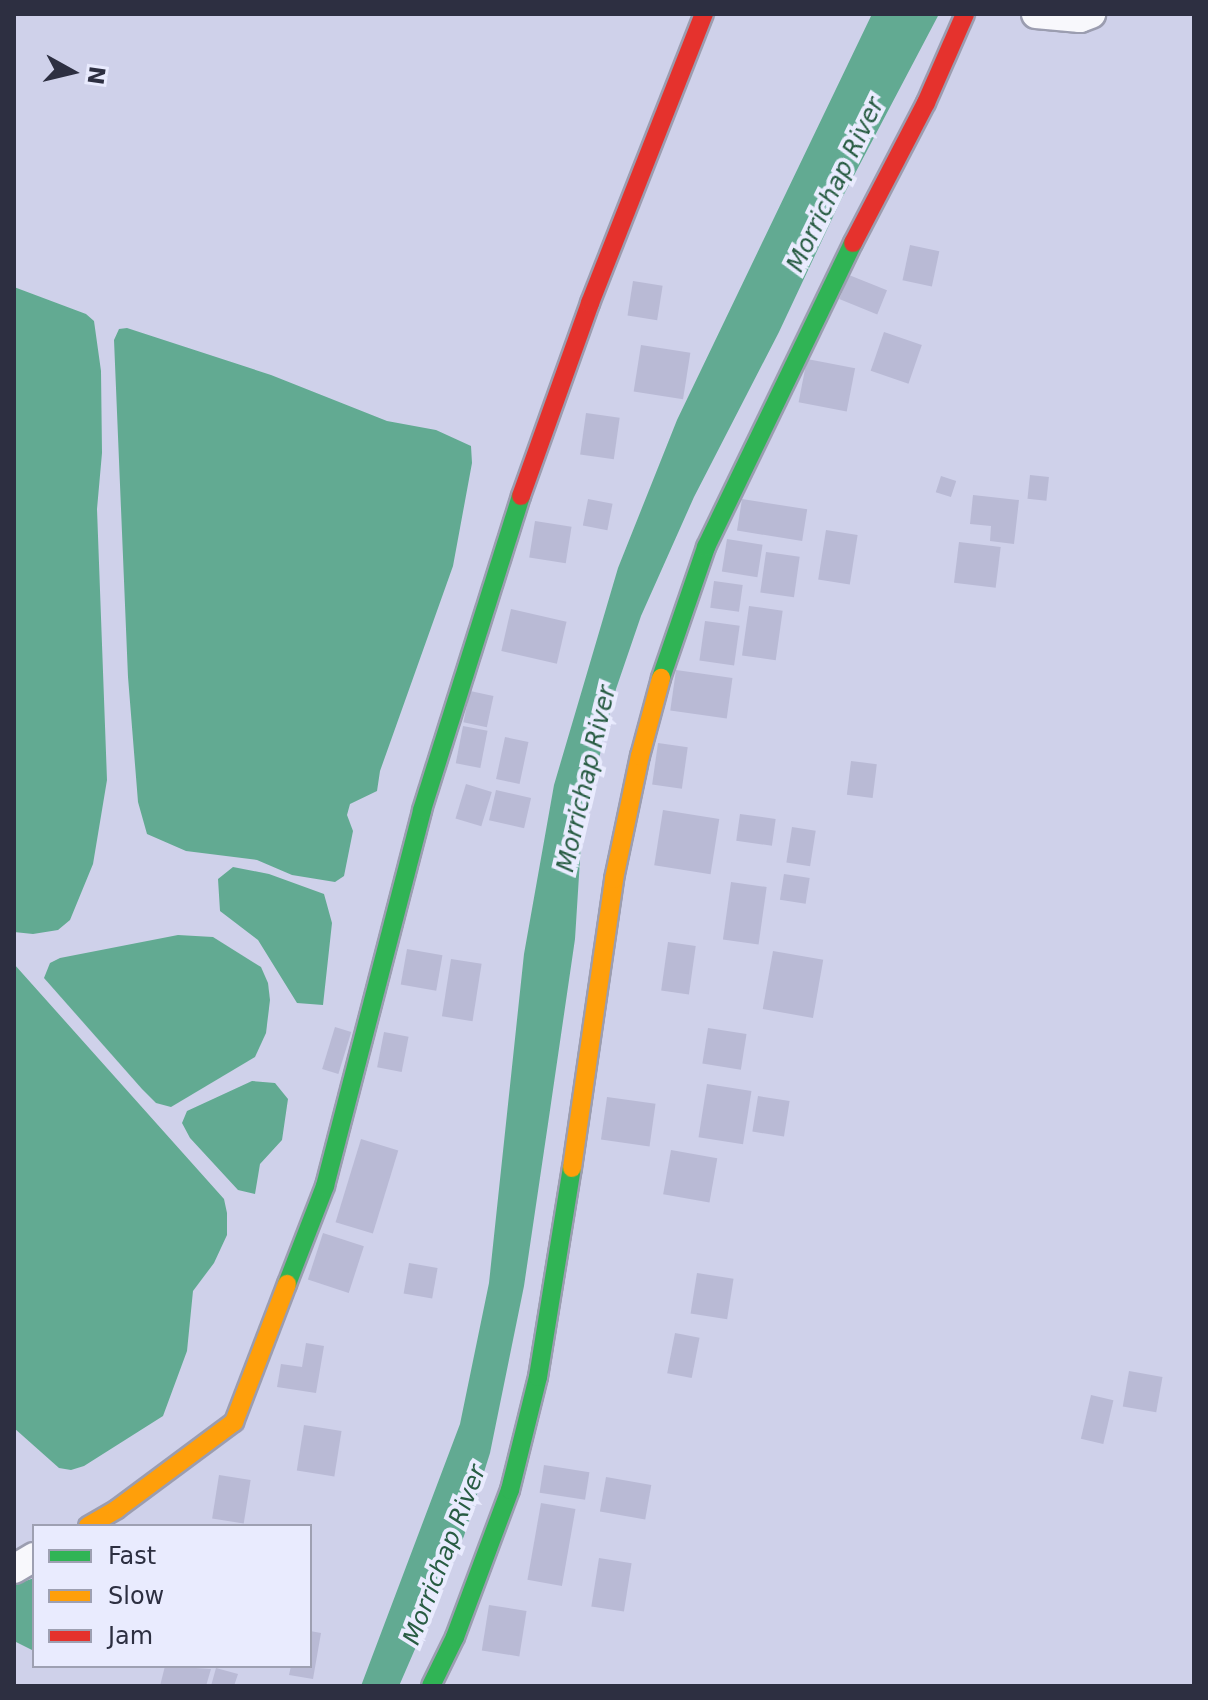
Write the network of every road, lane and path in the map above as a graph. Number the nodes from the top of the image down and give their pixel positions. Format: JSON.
{"nodes":[{"id":1,"x":704,"y":14,"type":"edge"},
{"id":2,"x":965,"y":14,"type":"edge"},
{"id":3,"x":1036,"y":14,"type":"edge"},
{"id":4,"x":1091,"y":14,"type":"edge"},
{"id":5,"x":91,"y":1524,"type":"edge"},
{"id":6,"x":32,"y":1558,"type":"edge"},
{"id":7,"x":14,"y":1569,"type":"edge"},
{"id":8,"x":431,"y":1686,"type":"edge"}],
"edges":[{"from":1,"to":5,"type":"street"},
{"from":2,"to":8,"type":"street"},
{"from":3,"to":4,"type":"street"},
{"from":6,"to":7,"type":"street"}]}
